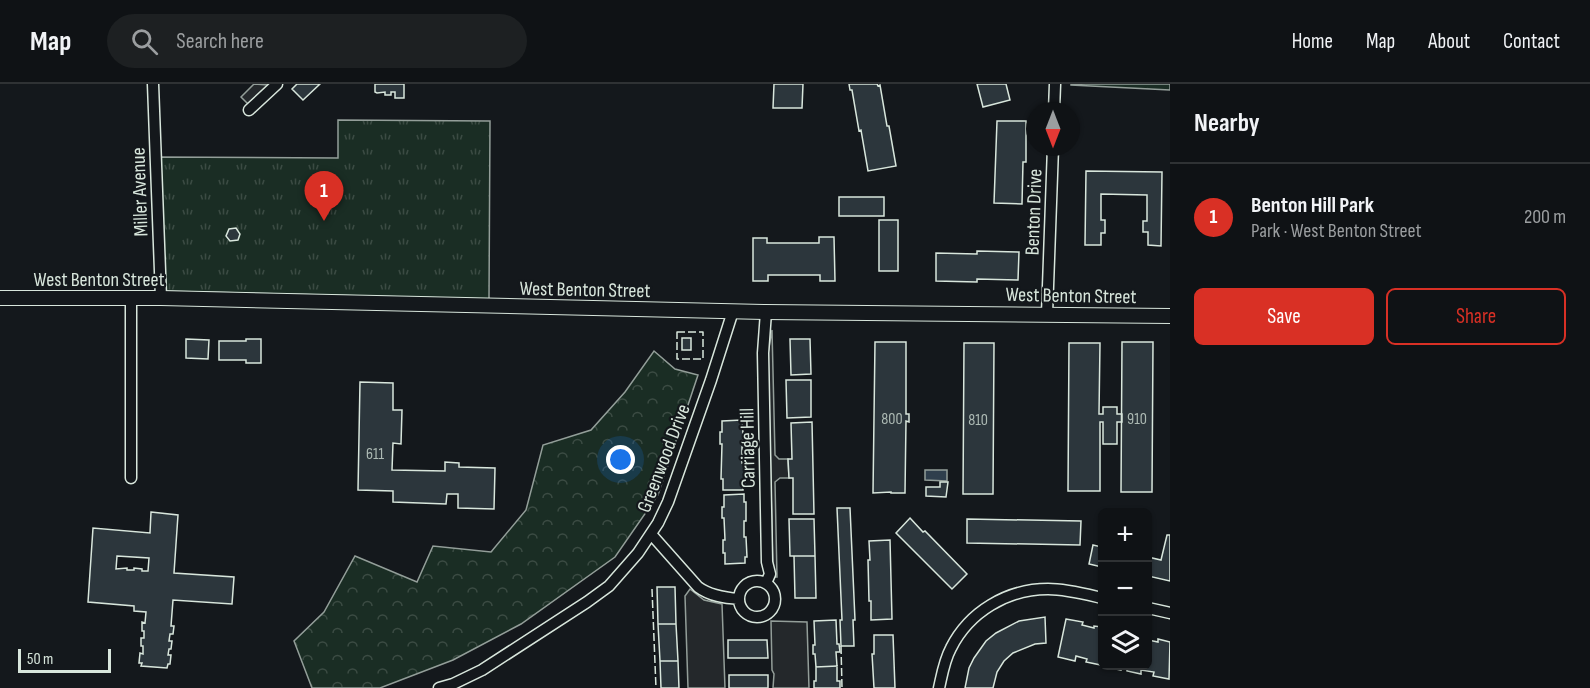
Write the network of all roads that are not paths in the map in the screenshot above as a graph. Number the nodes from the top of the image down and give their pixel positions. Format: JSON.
{"nodes":[{"id":1,"x":153,"y":84,"type":"edge"},
{"id":2,"x":277,"y":84,"type":"edge"},
{"id":3,"x":1055,"y":84,"type":"edge"},
{"id":4,"x":1054,"y":102,"type":"edge"},
{"id":5,"x":249,"y":111,"type":"dead end"},
{"id":6,"x":1053,"y":156,"type":"edge"},
{"id":7,"x":0,"y":298,"type":"edge"},
{"id":8,"x":131,"y":298,"type":"junction"},
{"id":9,"x":161,"y":298,"type":"junction"},
{"id":10,"x":733,"y":311,"type":"junction"},
{"id":11,"x":766,"y":312,"type":"junction"},
{"id":12,"x":1047,"y":314,"type":"junction"},
{"id":13,"x":1170,"y":316,"type":"edge"},
{"id":14,"x":131,"y":478,"type":"dead end"},
{"id":15,"x":651,"y":534,"type":"junction"},
{"id":16,"x":766,"y":583,"type":"junction"},
{"id":17,"x":1098,"y":597,"type":"edge"},
{"id":18,"x":739,"y":599,"type":"junction"},
{"id":19,"x":1152,"y":609,"type":"edge"},
{"id":20,"x":1170,"y":613,"type":"edge"},
{"id":21,"x":454,"y":686,"type":"edge"},
{"id":22,"x":439,"y":688,"type":"edge"},
{"id":23,"x":939,"y":688,"type":"edge"}],
"edges":[{"from":1,"to":9,"type":"street","name":"Miller Avenue"},
{"from":2,"to":5,"type":"street"},
{"from":3,"to":4,"type":"street"},
{"from":6,"to":12,"type":"street","name":"Benton Drive"},
{"from":7,"to":8,"type":"street","name":"West Benton Street"},
{"from":8,"to":9,"type":"street","name":"West Benton Street"},
{"from":8,"to":14,"type":"street"},
{"from":9,"to":10,"type":"street","name":"West Benton Street"},
{"from":10,"to":11,"type":"street","name":"West Benton Street"},
{"from":10,"to":15,"type":"street","name":"Greenwood Drive"},
{"from":11,"to":12,"type":"street","name":"West Benton Street"},
{"from":11,"to":16,"type":"street","name":"Carriage Hill"},
{"from":12,"to":13,"type":"street","name":"West Benton Street"},
{"from":15,"to":18,"type":"street"},
{"from":15,"to":21,"type":"street","name":"Greenwood Drive"},
{"from":16,"to":18,"type":"street"},
{"from":16,"to":18,"type":"street","name":"Carriage Hill"},
{"from":17,"to":23,"type":"street"},
{"from":19,"to":20,"type":"street"},
{"from":21,"to":22,"type":"street","name":"Greenwood Drive"}]}
